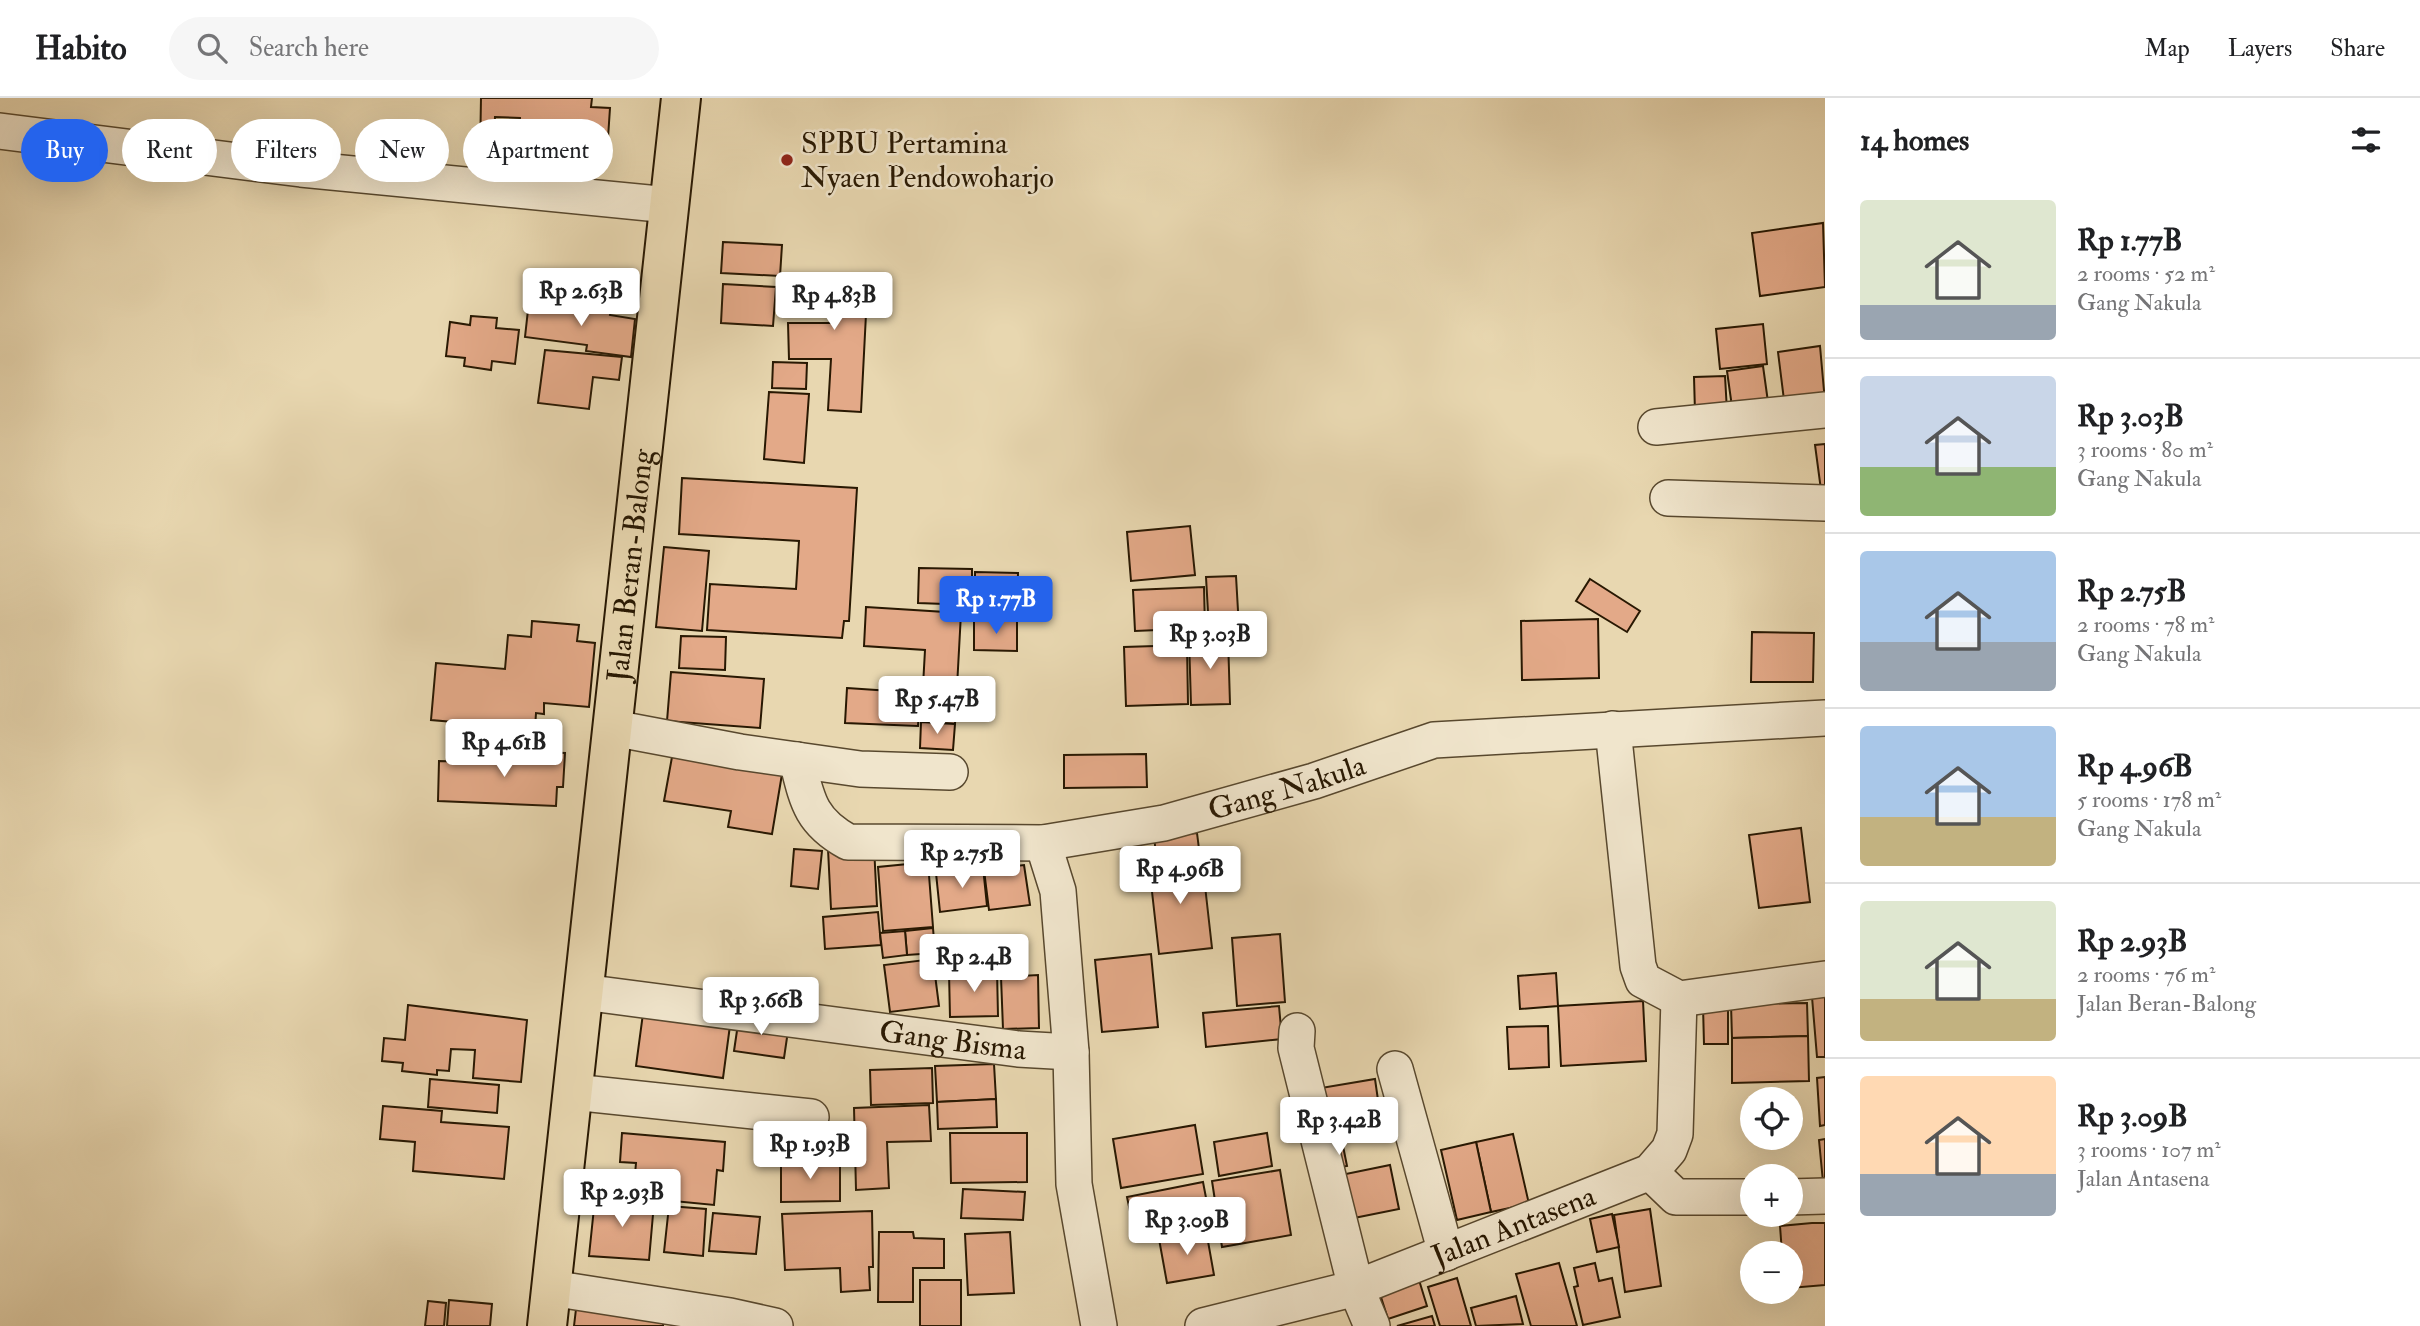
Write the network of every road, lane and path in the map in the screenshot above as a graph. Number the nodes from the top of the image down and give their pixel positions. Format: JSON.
{"nodes":[{"id":1,"x":681,"y":98,"type":"edge"},
{"id":2,"x":0,"y":131,"type":"edge"},
{"id":3,"x":669,"y":205,"type":"junction"},
{"id":4,"x":1825,"y":410,"type":"edge"},
{"id":5,"x":1656,"y":427,"type":"dead end"},
{"id":6,"x":1668,"y":498,"type":"dead end"},
{"id":7,"x":1825,"y":503,"type":"edge"},
{"id":8,"x":1825,"y":718,"type":"edge"},
{"id":9,"x":613,"y":728,"type":"junction"},
{"id":10,"x":1613,"y":729,"type":"junction"},
{"id":11,"x":797,"y":760,"type":"junction"},
{"id":12,"x":950,"y":772,"type":"dead end"},
{"id":13,"x":1042,"y":843,"type":"junction"},
{"id":14,"x":1825,"y":979,"type":"edge"},
{"id":15,"x":583,"y":992,"type":"junction"},
{"id":16,"x":1679,"y":999,"type":"junction"},
{"id":17,"x":1297,"y":1031,"type":"dead end"},
{"id":18,"x":1071,"y":1052,"type":"junction"},
{"id":19,"x":1395,"y":1069,"type":"dead end"},
{"id":20,"x":573,"y":1092,"type":"junction"},
{"id":21,"x":811,"y":1117,"type":"dead end"},
{"id":22,"x":1650,"y":1172,"type":"junction"},
{"id":23,"x":1825,"y":1196,"type":"edge"},
{"id":24,"x":1740,"y":1197,"type":"edge"},
{"id":25,"x":1803,"y":1197,"type":"edge"},
{"id":26,"x":1446,"y":1253,"type":"junction"},
{"id":27,"x":551,"y":1288,"type":"junction"},
{"id":28,"x":1356,"y":1288,"type":"junction"},
{"id":29,"x":547,"y":1326,"type":"edge"},
{"id":30,"x":775,"y":1326,"type":"edge"},
{"id":31,"x":1100,"y":1326,"type":"edge"},
{"id":32,"x":1203,"y":1326,"type":"edge"},
{"id":33,"x":1373,"y":1326,"type":"edge"}],
"edges":[{"from":1,"to":3,"type":"main road","name":"Jalan Beran-Balong"},
{"from":2,"to":3,"type":"street"},
{"from":3,"to":9,"type":"main road","name":"Jalan Beran-Balong"},
{"from":4,"to":5,"type":"street"},
{"from":6,"to":7,"type":"street"},
{"from":8,"to":10,"type":"street","name":"Gang Nakula"},
{"from":9,"to":11,"type":"street"},
{"from":9,"to":15,"type":"main road","name":"Jalan Beran-Balong"},
{"from":10,"to":13,"type":"street","name":"Gang Nakula"},
{"from":10,"to":16,"type":"street"},
{"from":11,"to":12,"type":"street"},
{"from":11,"to":13,"type":"street","name":"Gang Nakula"},
{"from":13,"to":18,"type":"street"},
{"from":14,"to":16,"type":"street"},
{"from":15,"to":18,"type":"street","name":"Gang Bisma"},
{"from":15,"to":20,"type":"main road","name":"Jalan Beran-Balong"},
{"from":16,"to":22,"type":"street"},
{"from":17,"to":28,"type":"street"},
{"from":18,"to":31,"type":"street"},
{"from":19,"to":26,"type":"street"},
{"from":20,"to":21,"type":"street"},
{"from":20,"to":27,"type":"main road","name":"Jalan Beran-Balong"},
{"from":22,"to":24,"type":"street"},
{"from":22,"to":26,"type":"street","name":"Jalan Antasena"},
{"from":23,"to":25,"type":"street"},
{"from":26,"to":28,"type":"street","name":"Jalan Antasena"},
{"from":27,"to":29,"type":"main road","name":"Jalan Beran-Balong"},
{"from":27,"to":30,"type":"street"},
{"from":28,"to":32,"type":"street","name":"Jalan Antasena"},
{"from":28,"to":33,"type":"street"}]}
